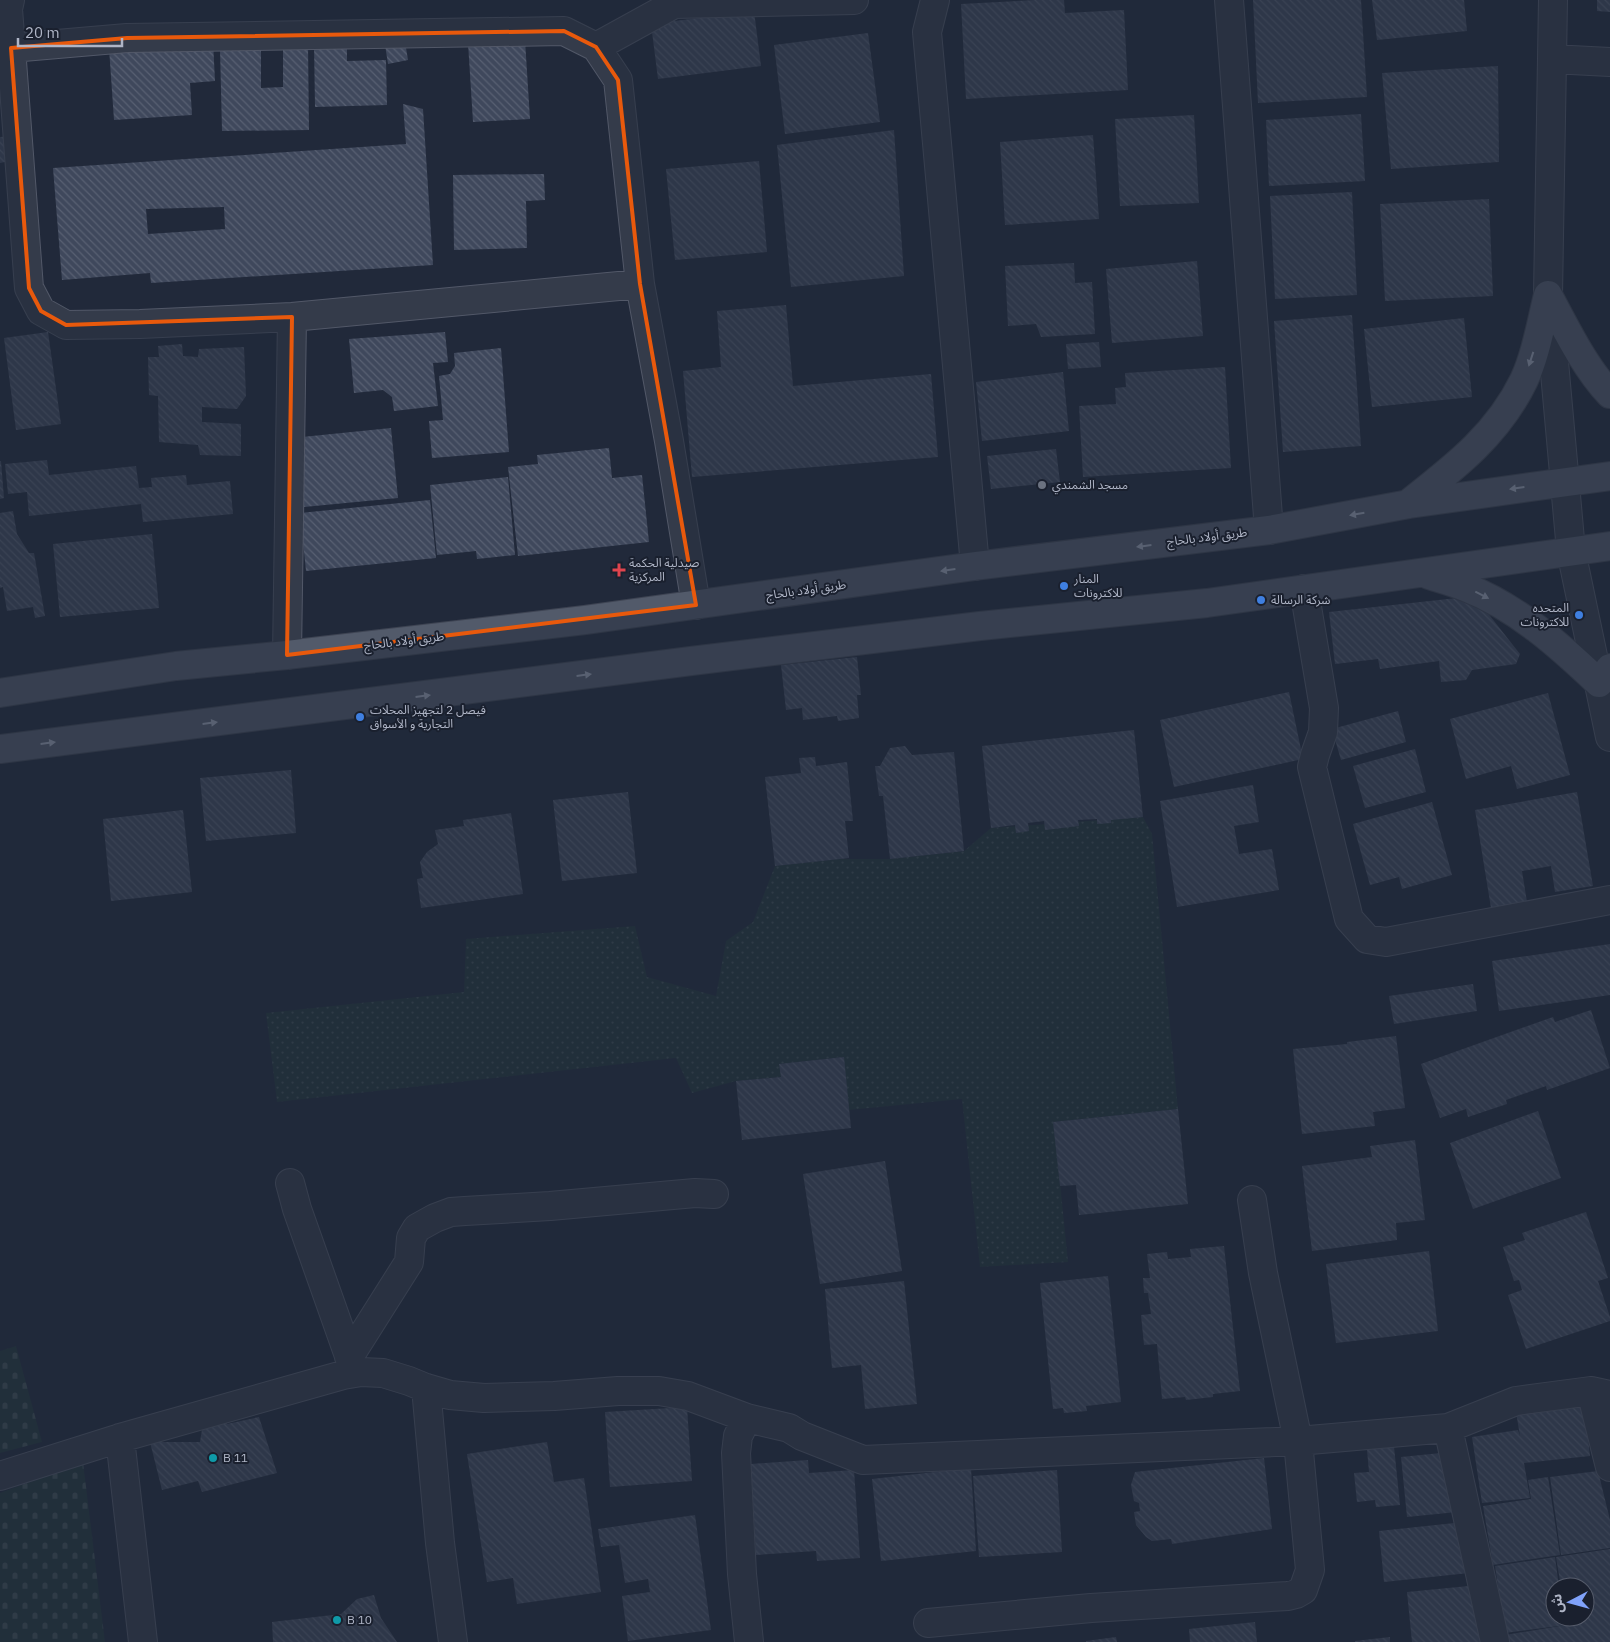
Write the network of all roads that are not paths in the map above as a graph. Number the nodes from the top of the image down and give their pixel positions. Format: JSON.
{"nodes":[{"id":1,"x":10,"y":0,"type":"edge"},
{"id":2,"x":854,"y":0,"type":"edge"},
{"id":3,"x":936,"y":0,"type":"edge"},
{"id":4,"x":1229,"y":0,"type":"edge"},
{"id":5,"x":1553,"y":0,"type":"edge"},
{"id":6,"x":596,"y":47,"type":"junction"},
{"id":7,"x":11,"y":48,"type":"junction"},
{"id":8,"x":1552,"y":60,"type":"junction"},
{"id":9,"x":1610,"y":62,"type":"edge"},
{"id":10,"x":640,"y":284,"type":"junction"},
{"id":11,"x":1548,"y":295,"type":"junction"},
{"id":12,"x":292,"y":317,"type":"junction"},
{"id":13,"x":1610,"y":394,"type":"edge"},
{"id":14,"x":1610,"y":476,"type":"edge"},
{"id":15,"x":1565,"y":482,"type":"junction"},
{"id":16,"x":1408,"y":504,"type":"junction"},
{"id":17,"x":1269,"y":530,"type":"junction"},
{"id":18,"x":1610,"y":546,"type":"edge"},
{"id":19,"x":1572,"y":551,"type":"junction"},
{"id":20,"x":975,"y":566,"type":"junction"},
{"id":21,"x":1420,"y":573,"type":"junction"},
{"id":22,"x":1304,"y":589,"type":"junction"},
{"id":23,"x":696,"y":605,"type":"junction"},
{"id":24,"x":288,"y":655,"type":"junction"},
{"id":25,"x":1604,"y":675,"type":"edge"},
{"id":26,"x":0,"y":693,"type":"edge"},
{"id":27,"x":1610,"y":737,"type":"edge"},
{"id":28,"x":0,"y":749,"type":"edge"},
{"id":29,"x":1610,"y":900,"type":"edge"},
{"id":30,"x":290,"y":1183,"type":"dead end"},
{"id":31,"x":714,"y":1194,"type":"dead end"},
{"id":32,"x":1252,"y":1200,"type":"dead end"},
{"id":33,"x":352,"y":1365,"type":"junction"},
{"id":34,"x":426,"y":1388,"type":"junction"},
{"id":35,"x":1600,"y":1393,"type":"edge"},
{"id":36,"x":747,"y":1418,"type":"junction"},
{"id":37,"x":1448,"y":1428,"type":"junction"},
{"id":38,"x":120,"y":1438,"type":"junction"},
{"id":39,"x":1298,"y":1441,"type":"junction"},
{"id":40,"x":1610,"y":1467,"type":"edge"},
{"id":41,"x":0,"y":1476,"type":"edge"},
{"id":42,"x":928,"y":1623,"type":"dead end"},
{"id":43,"x":144,"y":1642,"type":"edge"},
{"id":44,"x":453,"y":1642,"type":"edge"},
{"id":45,"x":749,"y":1642,"type":"edge"},
{"id":46,"x":1495,"y":1642,"type":"edge"}],
"edges":[{"from":1,"to":7,"type":"street"},
{"from":2,"to":6,"type":"street"},
{"from":3,"to":20,"type":"street"},
{"from":4,"to":17,"type":"street"},
{"from":5,"to":8,"type":"street"},
{"from":6,"to":7,"type":"street"},
{"from":6,"to":10,"type":"street"},
{"from":7,"to":12,"type":"street"},
{"from":8,"to":9,"type":"street"},
{"from":8,"to":11,"type":"street"},
{"from":10,"to":12,"type":"street"},
{"from":10,"to":23,"type":"street"},
{"from":11,"to":13,"type":"main road"},
{"from":11,"to":15,"type":"street"},
{"from":11,"to":16,"type":"main road","one_way":true},
{"from":12,"to":24,"type":"street"},
{"from":14,"to":15,"type":"main road","name":"طريق أولاد بالحاج"},
{"from":15,"to":16,"type":"main road","name":"طريق أولاد بالحاج","one_way":true},
{"from":15,"to":19,"type":"street"},
{"from":16,"to":17,"type":"main road","name":"طريق أولاد بالحاج","one_way":true},
{"from":17,"to":20,"type":"main road","name":"طريق أولاد بالحاج","one_way":true},
{"from":18,"to":19,"type":"main road"},
{"from":19,"to":21,"type":"main road"},
{"from":19,"to":25,"type":"street"},
{"from":20,"to":23,"type":"main road","name":"طريق أولاد بالحاج","one_way":true},
{"from":21,"to":22,"type":"main road"},
{"from":21,"to":25,"type":"main road","one_way":true},
{"from":28,"to":22,"type":"main road","one_way":true},
{"from":22,"to":29,"type":"street"},
{"from":23,"to":24,"type":"main road","name":"طريق أولاد بالحاج"},
{"from":24,"to":26,"type":"main road","name":"طريق أولاد بالحاج"},
{"from":25,"to":27,"type":"street"},
{"from":30,"to":33,"type":"street"},
{"from":31,"to":33,"type":"street"},
{"from":32,"to":39,"type":"street"},
{"from":33,"to":34,"type":"street"},
{"from":33,"to":38,"type":"street"},
{"from":34,"to":36,"type":"street"},
{"from":34,"to":44,"type":"street"},
{"from":35,"to":37,"type":"street"},
{"from":35,"to":40,"type":"street"},
{"from":36,"to":39,"type":"street"},
{"from":36,"to":45,"type":"street"},
{"from":37,"to":39,"type":"street"},
{"from":37,"to":46,"type":"street"},
{"from":38,"to":41,"type":"street"},
{"from":38,"to":43,"type":"street"},
{"from":39,"to":42,"type":"street"}]}
